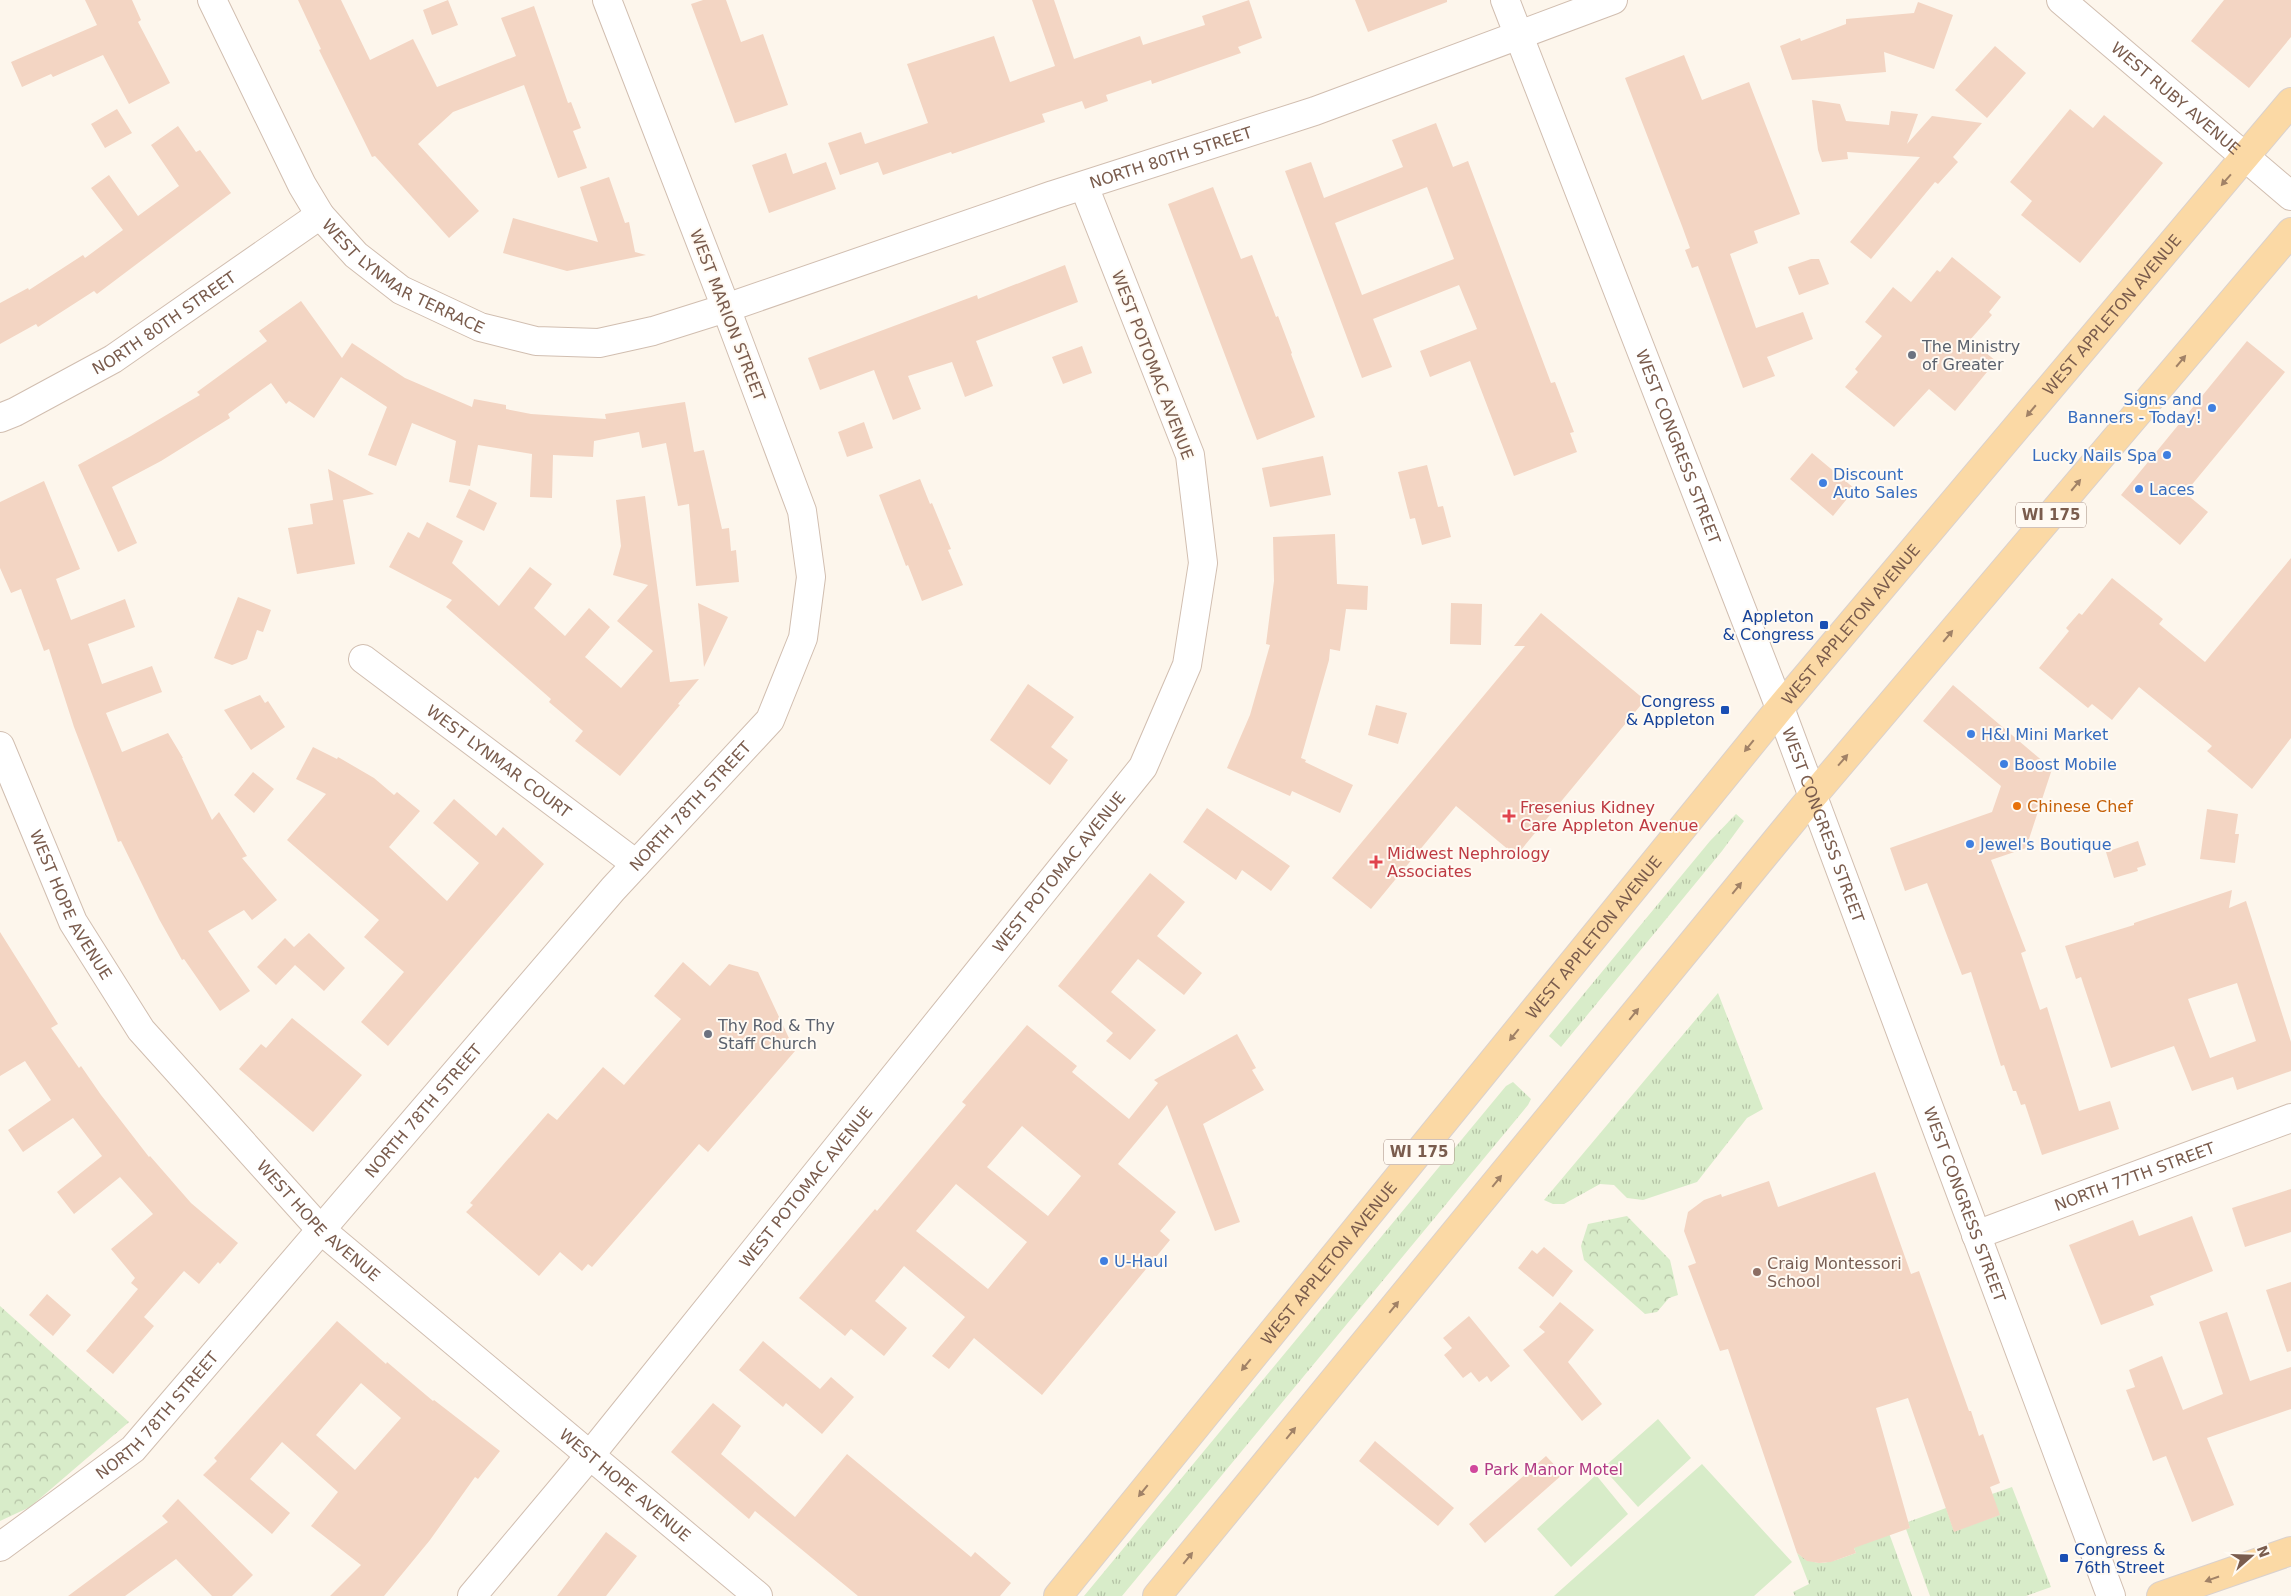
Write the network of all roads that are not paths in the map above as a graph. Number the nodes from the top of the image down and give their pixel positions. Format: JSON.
{"nodes":[{"id":1,"x":212,"y":0,"type":"edge"},
{"id":2,"x":607,"y":0,"type":"edge"},
{"id":3,"x":1506,"y":0,"type":"edge"},
{"id":4,"x":1613,"y":0,"type":"edge"},
{"id":5,"x":2060,"y":0,"type":"edge"},
{"id":6,"x":1519,"y":34,"type":"junction"},
{"id":7,"x":2291,"y":102,"type":"edge"},
{"id":8,"x":2246,"y":158,"type":"junction"},
{"id":9,"x":1084,"y":186,"type":"junction"},
{"id":10,"x":2291,"y":196,"type":"edge"},
{"id":11,"x":320,"y":215,"type":"junction"},
{"id":12,"x":2291,"y":232,"type":"edge"},
{"id":13,"x":726,"y":308,"type":"junction"},
{"id":14,"x":0,"y":418,"type":"edge"},
{"id":15,"x":803,"y":638,"type":"joint"},
{"id":16,"x":363,"y":659,"type":"dead end"},
{"id":17,"x":1780,"y":708,"type":"junction"},
{"id":18,"x":0,"y":746,"type":"edge"},
{"id":19,"x":7,"y":788,"type":"edge"},
{"id":20,"x":1812,"y":797,"type":"junction"},
{"id":21,"x":636,"y":864,"type":"junction"},
{"id":22,"x":2291,"y":1118,"type":"edge"},
{"id":23,"x":321,"y":1230,"type":"junction"},
{"id":24,"x":1976,"y":1234,"type":"junction"},
{"id":25,"x":591,"y":1454,"type":"junction"},
{"id":26,"x":0,"y":1547,"type":"edge"},
{"id":27,"x":2291,"y":1552,"type":"edge"},
{"id":28,"x":472,"y":1596,"type":"edge"},
{"id":29,"x":758,"y":1596,"type":"edge"},
{"id":30,"x":1058,"y":1596,"type":"edge"},
{"id":31,"x":1157,"y":1596,"type":"edge"},
{"id":32,"x":2111,"y":1596,"type":"edge"},
{"id":33,"x":2161,"y":1596,"type":"edge"}],
"edges":[{"from":1,"to":11,"type":"street","name":"WEST LYNMAR TERRACE"},
{"from":2,"to":13,"type":"street","name":"WEST MARION STREET"},
{"from":3,"to":6,"type":"street","name":"WEST CONGRESS STREET"},
{"from":4,"to":6,"type":"street","name":"NORTH 80TH STREET"},
{"from":5,"to":8,"type":"street","name":"WEST RUBY AVENUE"},
{"from":6,"to":9,"type":"street","name":"NORTH 80TH STREET"},
{"from":6,"to":17,"type":"street","name":"WEST CONGRESS STREET"},
{"from":7,"to":8,"type":"main road","name":"WEST APPLETON AVENUE","number":"WI 175"},
{"from":8,"to":10,"type":"street","name":"WEST RUBY AVENUE"},
{"from":8,"to":17,"type":"main road","name":"WEST APPLETON AVENUE","number":"WI 175","one_way":true},
{"from":9,"to":13,"type":"street","name":"NORTH 80TH STREET"},
{"from":9,"to":25,"type":"street","name":"WEST POTOMAC AVENUE"},
{"from":11,"to":13,"type":"street","name":"WEST LYNMAR TERRACE"},
{"from":11,"to":14,"type":"street","name":"NORTH 80TH STREET"},
{"from":20,"to":12,"type":"main road","number":"WI 175","one_way":true},
{"from":13,"to":15,"type":"street","name":"WEST MARION STREET"},
{"from":15,"to":21,"type":"street","name":"NORTH 78TH STREET"},
{"from":16,"to":21,"type":"street","name":"WEST LYNMAR COURT"},
{"from":17,"to":20,"type":"street","name":"WEST CONGRESS STREET"},
{"from":17,"to":30,"type":"main road","name":"WEST APPLETON AVENUE","number":"WI 175","one_way":true},
{"from":18,"to":19,"type":"street","name":"WEST HOPE AVENUE"},
{"from":19,"to":23,"type":"street","name":"WEST HOPE AVENUE"},
{"from":20,"to":24,"type":"street","name":"WEST CONGRESS STREET"},
{"from":31,"to":20,"type":"main road","number":"WI 175","one_way":true},
{"from":21,"to":23,"type":"street","name":"NORTH 78TH STREET"},
{"from":22,"to":24,"type":"street","name":"NORTH 77TH STREET"},
{"from":23,"to":25,"type":"street","name":"WEST HOPE AVENUE"},
{"from":23,"to":26,"type":"street","name":"NORTH 78TH STREET"},
{"from":24,"to":32,"type":"street","name":"WEST CONGRESS STREET"},
{"from":25,"to":28,"type":"street"},
{"from":25,"to":29,"type":"street","name":"WEST HOPE AVENUE"},
{"from":27,"to":33,"type":"main road","one_way":true}]}
